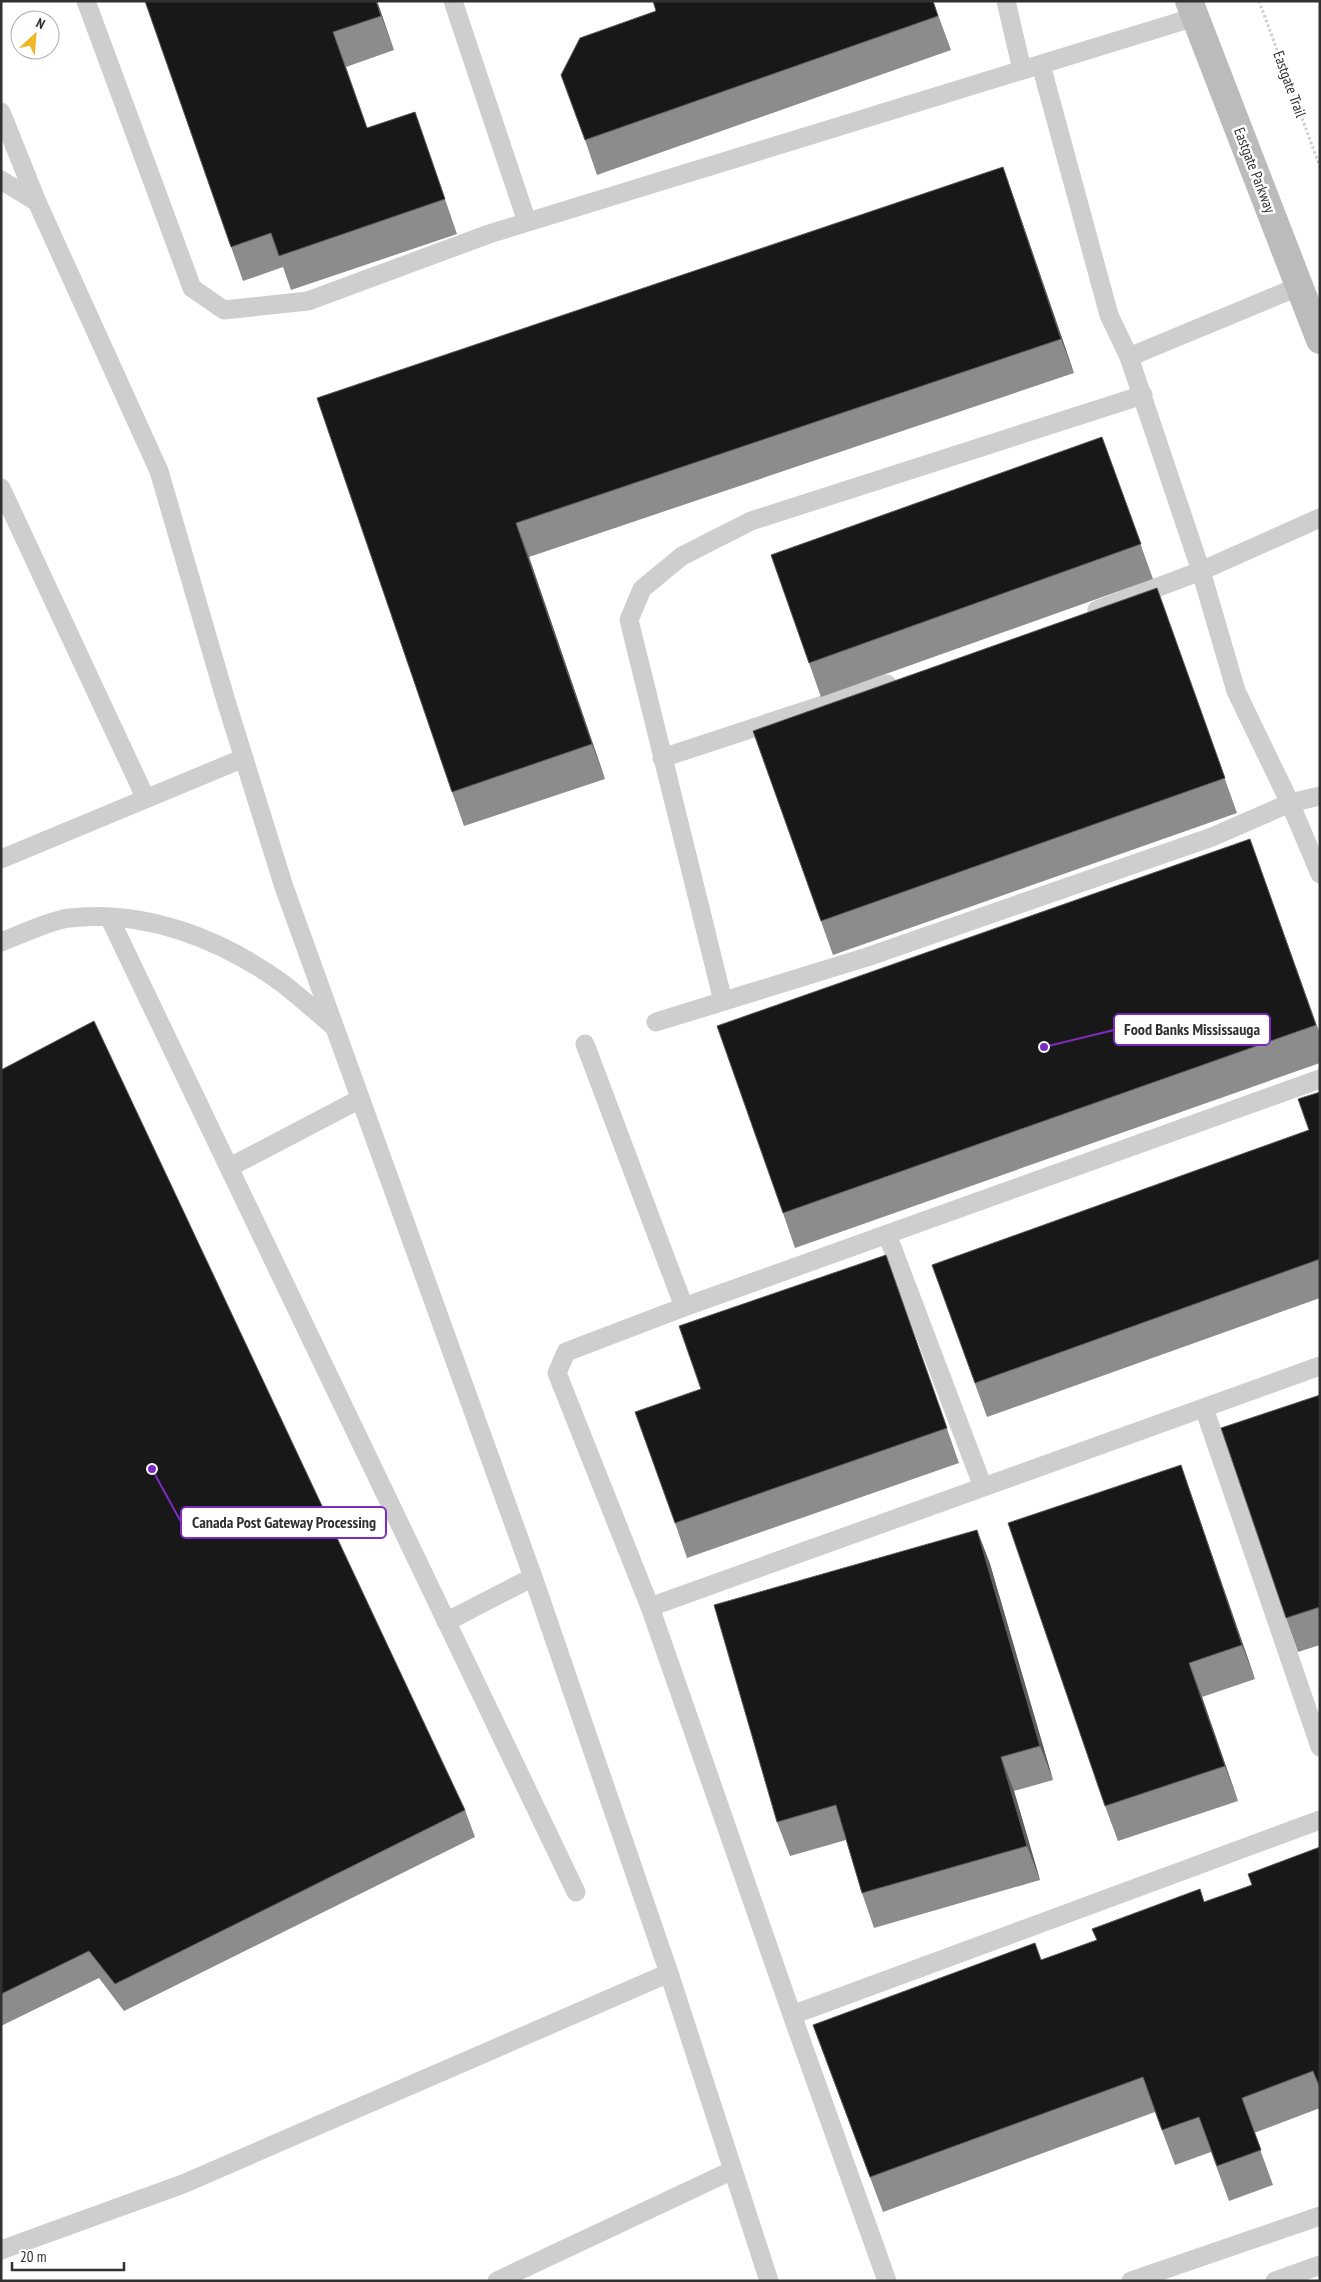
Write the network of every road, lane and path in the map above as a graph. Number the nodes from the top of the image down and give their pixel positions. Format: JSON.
{"nodes":[{"id":1,"x":86,"y":1,"type":"edge"},
{"id":2,"x":453,"y":1,"type":"edge"},
{"id":3,"x":1006,"y":1,"type":"edge"},
{"id":4,"x":1259,"y":1,"type":"edge"},
{"id":5,"x":1192,"y":9,"type":"edge"},
{"id":6,"x":1041,"y":65,"type":"junction"},
{"id":7,"x":1022,"y":70,"type":"junction"},
{"id":8,"x":1,"y":112,"type":"edge"},
{"id":9,"x":1320,"y":167,"type":"edge"},
{"id":10,"x":1,"y":180,"type":"edge"},
{"id":11,"x":37,"y":202,"type":"junction"},
{"id":12,"x":527,"y":222,"type":"junction"},
{"id":13,"x":1300,"y":286,"type":"junction"},
{"id":14,"x":1320,"y":340,"type":"edge"},
{"id":15,"x":1129,"y":356,"type":"junction"},
{"id":16,"x":1143,"y":395,"type":"junction"},
{"id":17,"x":1,"y":488,"type":"edge"},
{"id":18,"x":1320,"y":518,"type":"edge"},
{"id":19,"x":1202,"y":571,"type":"junction"},
{"id":20,"x":1083,"y":615,"type":"edge"},
{"id":21,"x":907,"y":678,"type":"edge"},
{"id":22,"x":244,"y":758,"type":"junction"},
{"id":23,"x":662,"y":758,"type":"junction"},
{"id":24,"x":1320,"y":796,"type":"edge"},
{"id":25,"x":146,"y":799,"type":"junction"},
{"id":26,"x":1290,"y":803,"type":"junction"},
{"id":27,"x":1,"y":859,"type":"edge"},
{"id":28,"x":1320,"y":874,"type":"edge"},
{"id":29,"x":109,"y":917,"type":"junction"},
{"id":30,"x":1,"y":942,"type":"edge"},
{"id":31,"x":723,"y":1001,"type":"junction"},
{"id":32,"x":656,"y":1022,"type":"dead end"},
{"id":33,"x":335,"y":1027,"type":"junction"},
{"id":34,"x":585,"y":1044,"type":"dead end"},
{"id":35,"x":1320,"y":1079,"type":"edge"},
{"id":36,"x":360,"y":1099,"type":"junction"},
{"id":37,"x":230,"y":1167,"type":"junction"},
{"id":38,"x":886,"y":1234,"type":"junction"},
{"id":39,"x":684,"y":1307,"type":"junction"},
{"id":40,"x":1320,"y":1366,"type":"edge"},
{"id":41,"x":1204,"y":1408,"type":"junction"},
{"id":42,"x":983,"y":1487,"type":"junction"},
{"id":43,"x":534,"y":1577,"type":"junction"},
{"id":44,"x":650,"y":1607,"type":"junction"},
{"id":45,"x":446,"y":1622,"type":"junction"},
{"id":46,"x":1320,"y":1747,"type":"edge"},
{"id":47,"x":1320,"y":1820,"type":"edge"},
{"id":48,"x":576,"y":1892,"type":"dead end"},
{"id":49,"x":669,"y":1973,"type":"junction"},
{"id":50,"x":792,"y":2015,"type":"junction"},
{"id":51,"x":733,"y":2170,"type":"junction"},
{"id":52,"x":1320,"y":2216,"type":"edge"},
{"id":53,"x":1,"y":2250,"type":"edge"},
{"id":54,"x":1320,"y":2265,"type":"edge"},
{"id":55,"x":497,"y":2281,"type":"edge"},
{"id":56,"x":769,"y":2281,"type":"edge"},
{"id":57,"x":888,"y":2281,"type":"edge"},
{"id":58,"x":1131,"y":2281,"type":"edge"},
{"id":59,"x":1275,"y":2281,"type":"edge"}],
"edges":[{"from":1,"to":12,"type":"lane"},
{"from":2,"to":12,"type":"lane"},
{"from":3,"to":7,"type":"lane"},
{"from":4,"to":9,"type":"path","name":"Eastgate Trail"},
{"from":5,"to":6,"type":"lane"},
{"from":5,"to":13,"type":"main road","name":"Eastgate Parkway"},
{"from":6,"to":7,"type":"lane"},
{"from":6,"to":15,"type":"lane"},
{"from":7,"to":12,"type":"lane"},
{"from":8,"to":11,"type":"lane"},
{"from":10,"to":11,"type":"lane"},
{"from":11,"to":22,"type":"lane"},
{"from":13,"to":14,"type":"main road","name":"Eastgate Parkway"},
{"from":13,"to":15,"type":"lane"},
{"from":15,"to":16,"type":"lane"},
{"from":16,"to":19,"type":"lane"},
{"from":16,"to":23,"type":"lane"},
{"from":17,"to":25,"type":"lane"},
{"from":18,"to":19,"type":"lane"},
{"from":19,"to":20,"type":"lane"},
{"from":19,"to":26,"type":"lane"},
{"from":21,"to":23,"type":"lane"},
{"from":22,"to":25,"type":"lane"},
{"from":22,"to":33,"type":"lane"},
{"from":23,"to":31,"type":"lane"},
{"from":24,"to":26,"type":"lane"},
{"from":25,"to":27,"type":"lane"},
{"from":26,"to":28,"type":"lane"},
{"from":26,"to":31,"type":"lane"},
{"from":29,"to":30,"type":"lane"},
{"from":29,"to":33,"type":"lane"},
{"from":29,"to":37,"type":"lane"},
{"from":31,"to":32,"type":"lane"},
{"from":33,"to":36,"type":"lane"},
{"from":34,"to":39,"type":"lane"},
{"from":35,"to":38,"type":"lane"},
{"from":36,"to":37,"type":"lane"},
{"from":36,"to":43,"type":"lane"},
{"from":37,"to":45,"type":"lane"},
{"from":38,"to":39,"type":"lane"},
{"from":38,"to":42,"type":"lane"},
{"from":39,"to":44,"type":"lane"},
{"from":40,"to":41,"type":"lane"},
{"from":41,"to":42,"type":"lane"},
{"from":41,"to":46,"type":"lane"},
{"from":42,"to":44,"type":"lane"},
{"from":43,"to":45,"type":"lane"},
{"from":43,"to":49,"type":"lane"},
{"from":44,"to":50,"type":"lane"},
{"from":45,"to":48,"type":"lane"},
{"from":47,"to":50,"type":"lane"},
{"from":49,"to":51,"type":"lane"},
{"from":49,"to":53,"type":"lane"},
{"from":50,"to":57,"type":"lane"},
{"from":51,"to":55,"type":"lane"},
{"from":51,"to":56,"type":"lane"},
{"from":52,"to":58,"type":"lane"},
{"from":54,"to":59,"type":"lane"}]}
